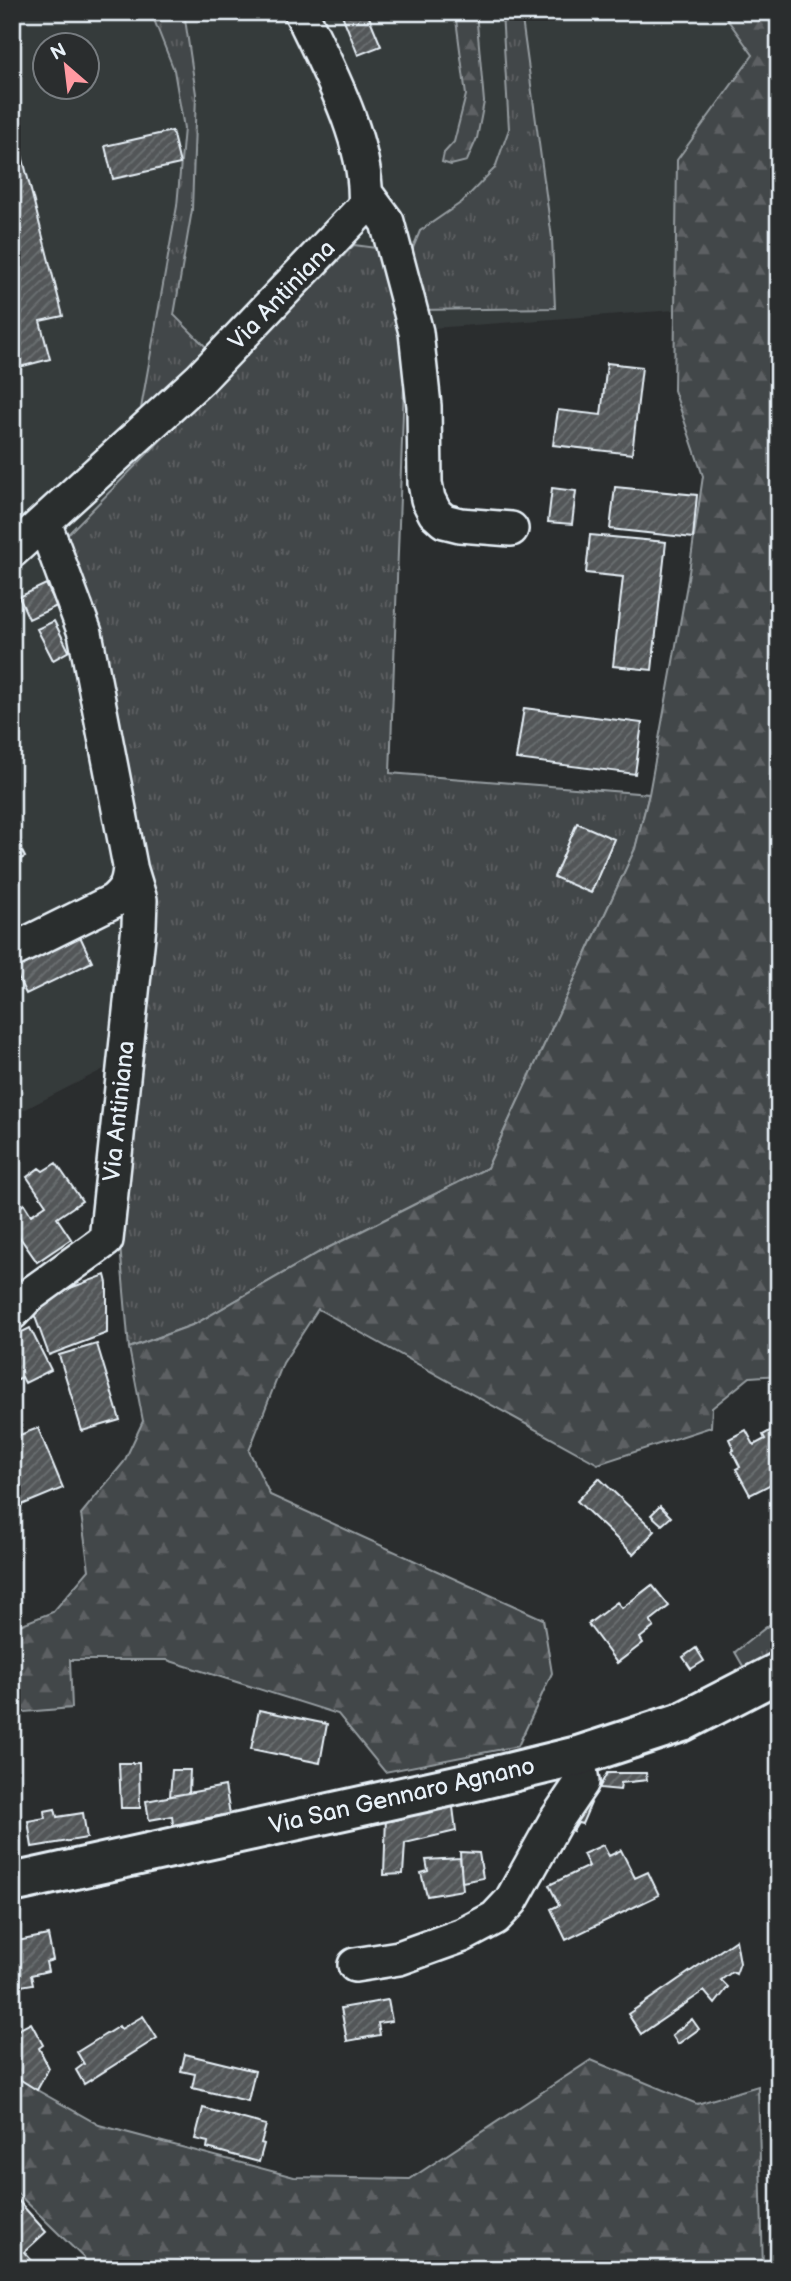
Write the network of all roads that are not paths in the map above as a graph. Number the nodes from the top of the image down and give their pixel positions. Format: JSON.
{"nodes":[{"id":1,"x":301,"y":12,"type":"edge"},
{"id":2,"x":366,"y":194,"type":"junction"},
{"id":3,"x":44,"y":522,"type":"junction"},
{"id":4,"x":511,"y":529,"type":"dead end"},
{"id":5,"x":12,"y":551,"type":"edge"},
{"id":6,"x":130,"y":866,"type":"junction"},
{"id":7,"x":12,"y":951,"type":"edge"},
{"id":8,"x":12,"y":1313,"type":"edge"},
{"id":9,"x":779,"y":1672,"type":"edge"},
{"id":10,"x":578,"y":1756,"type":"junction"},
{"id":11,"x":12,"y":1883,"type":"edge"},
{"id":12,"x":355,"y":1965,"type":"dead end"}],
"edges":[{"from":1,"to":2,"type":"street"},
{"from":2,"to":3,"type":"street","name":"Via Antiniana"},
{"from":2,"to":4,"type":"street"},
{"from":3,"to":5,"type":"street","name":"Via Antiniana"},
{"from":3,"to":6,"type":"street","name":"Via Antiniana"},
{"from":6,"to":7,"type":"street"},
{"from":6,"to":8,"type":"street","name":"Via Antiniana"},
{"from":9,"to":10,"type":"main road","name":"Via San Gennaro Agnano"},
{"from":10,"to":11,"type":"main road","name":"Via San Gennaro Agnano"},
{"from":10,"to":12,"type":"street"}]}
